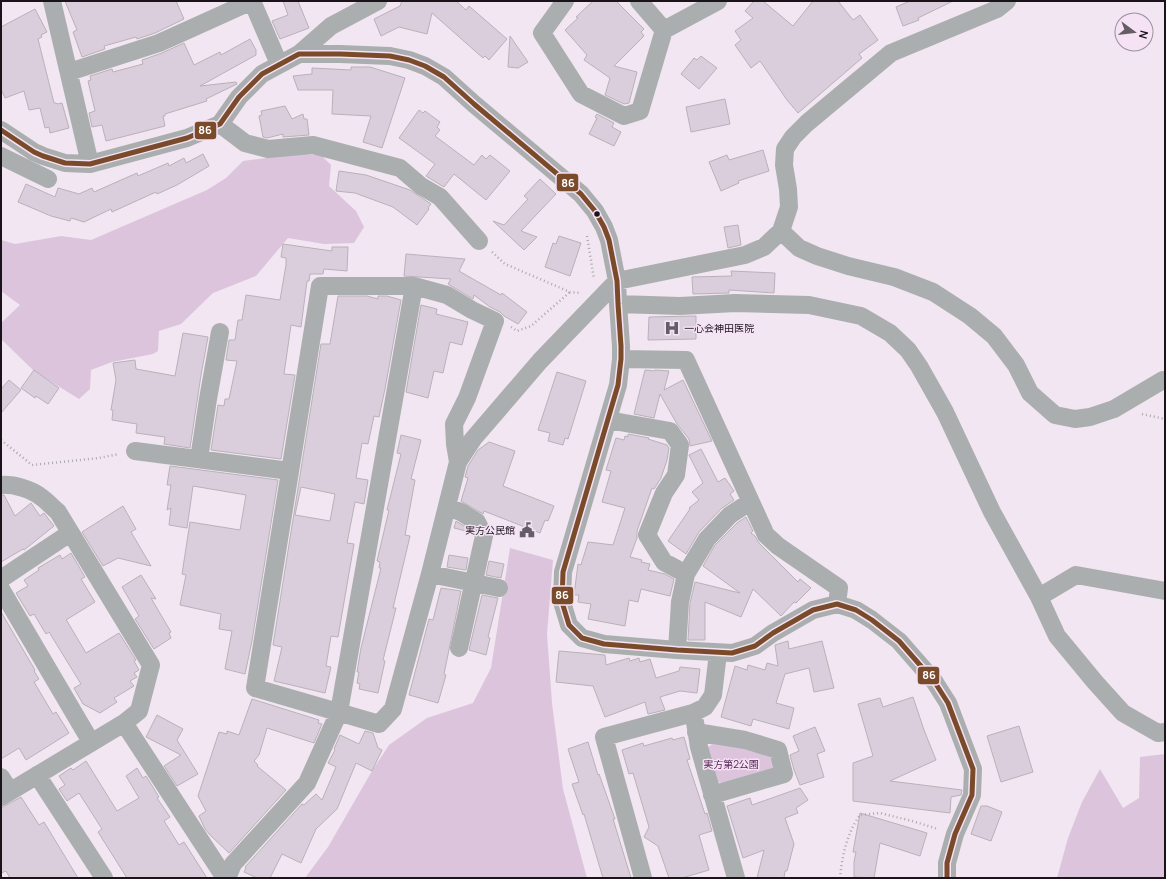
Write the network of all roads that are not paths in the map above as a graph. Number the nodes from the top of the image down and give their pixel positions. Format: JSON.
{"nodes":[{"id":1,"x":52,"y":1,"type":"edge"},
{"id":2,"x":252,"y":1,"type":"edge"},
{"id":3,"x":378,"y":1,"type":"edge"},
{"id":4,"x":565,"y":1,"type":"edge"},
{"id":5,"x":639,"y":1,"type":"edge"},
{"id":6,"x":718,"y":1,"type":"edge"},
{"id":7,"x":1007,"y":1,"type":"edge"},
{"id":8,"x":664,"y":30,"type":"junction"},
{"id":9,"x":299,"y":54,"type":"junction"},
{"id":10,"x":279,"y":64,"type":"junction"},
{"id":11,"x":68,"y":72,"type":"junction"},
{"id":12,"x":220,"y":124,"type":"junction"},
{"id":13,"x":1,"y":130,"type":"edge"},
{"id":14,"x":1,"y":156,"type":"edge"},
{"id":15,"x":90,"y":164,"type":"junction"},
{"id":16,"x":48,"y":179,"type":"dead end"},
{"id":17,"x":781,"y":231,"type":"junction"},
{"id":18,"x":479,"y":241,"type":"road end"},
{"id":19,"x":617,"y":281,"type":"junction"},
{"id":20,"x":414,"y":286,"type":"junction"},
{"id":21,"x":618,"y":304,"type":"junction"},
{"id":22,"x":220,"y":332,"type":"dead end"},
{"id":23,"x":621,"y":359,"type":"junction"},
{"id":24,"x":1165,"y":380,"type":"edge"},
{"id":25,"x":608,"y":420,"type":"junction"},
{"id":26,"x":135,"y":451,"type":"road end"},
{"id":27,"x":199,"y":459,"type":"junction"},
{"id":28,"x":458,"y":462,"type":"junction"},
{"id":29,"x":290,"y":471,"type":"junction"},
{"id":30,"x":1,"y":485,"type":"edge"},
{"id":31,"x":750,"y":502,"type":"junction"},
{"id":32,"x":447,"y":507,"type":"junction"},
{"id":33,"x":70,"y":534,"type":"junction"},
{"id":34,"x":430,"y":574,"type":"junction"},
{"id":35,"x":686,"y":574,"type":"junction"},
{"id":36,"x":1,"y":579,"type":"edge"},
{"id":37,"x":474,"y":583,"type":"junction"},
{"id":38,"x":1,"y":588,"type":"edge"},
{"id":39,"x":499,"y":588,"type":"dead end"},
{"id":40,"x":1165,"y":591,"type":"edge"},
{"id":41,"x":1039,"y":597,"type":"junction"},
{"id":42,"x":837,"y":604,"type":"junction"},
{"id":43,"x":459,"y":648,"type":"dead end"},
{"id":44,"x":677,"y":650,"type":"junction"},
{"id":45,"x":718,"y":653,"type":"junction"},
{"id":46,"x":339,"y":712,"type":"junction"},
{"id":47,"x":693,"y":713,"type":"junction"},
{"id":48,"x":124,"y":723,"type":"junction"},
{"id":49,"x":696,"y":732,"type":"junction"},
{"id":50,"x":1165,"y":732,"type":"edge"},
{"id":51,"x":91,"y":742,"type":"junction"},
{"id":52,"x":37,"y":775,"type":"junction"},
{"id":53,"x":4,"y":788,"type":"edge"},
{"id":54,"x":712,"y":795,"type":"junction"},
{"id":55,"x":104,"y":878,"type":"edge"},
{"id":56,"x":226,"y":878,"type":"edge"},
{"id":57,"x":643,"y":878,"type":"edge"},
{"id":58,"x":736,"y":878,"type":"edge"},
{"id":59,"x":947,"y":878,"type":"edge"}],
"edges":[{"from":1,"to":11,"type":"street"},
{"from":2,"to":10,"type":"street"},
{"from":2,"to":11,"type":"street"},
{"from":3,"to":9,"type":"street"},
{"from":4,"to":8,"type":"street"},
{"from":5,"to":8,"type":"street"},
{"from":6,"to":8,"type":"street"},
{"from":7,"to":17,"type":"street"},
{"from":9,"to":10,"type":"street"},
{"from":9,"to":19,"type":"street"},
{"from":10,"to":12,"type":"street"},
{"from":11,"to":15,"type":"street"},
{"from":12,"to":15,"type":"street"},
{"from":12,"to":18,"type":"street"},
{"from":13,"to":15,"type":"street"},
{"from":14,"to":16,"type":"street"},
{"from":17,"to":19,"type":"street"},
{"from":17,"to":24,"type":"street"},
{"from":19,"to":21,"type":"street"},
{"from":19,"to":28,"type":"street"},
{"from":20,"to":28,"type":"street"},
{"from":20,"to":29,"type":"street"},
{"from":20,"to":46,"type":"street"},
{"from":21,"to":23,"type":"street"},
{"from":21,"to":41,"type":"street"},
{"from":22,"to":27,"type":"street"},
{"from":23,"to":25,"type":"street"},
{"from":23,"to":31,"type":"street"},
{"from":25,"to":35,"type":"street"},
{"from":25,"to":44,"type":"street"},
{"from":26,"to":27,"type":"street"},
{"from":27,"to":29,"type":"street"},
{"from":28,"to":32,"type":"street"},
{"from":29,"to":46,"type":"street"},
{"from":30,"to":33,"type":"street"},
{"from":31,"to":35,"type":"street"},
{"from":31,"to":42,"type":"street"},
{"from":32,"to":34,"type":"street"},
{"from":32,"to":37,"type":"street"},
{"from":33,"to":36,"type":"street"},
{"from":33,"to":48,"type":"street"},
{"from":34,"to":37,"type":"street"},
{"from":34,"to":46,"type":"street"},
{"from":35,"to":44,"type":"street"},
{"from":37,"to":39,"type":"street"},
{"from":37,"to":43,"type":"street"},
{"from":38,"to":51,"type":"street"},
{"from":40,"to":41,"type":"street"},
{"from":41,"to":50,"type":"street"},
{"from":42,"to":45,"type":"street"},
{"from":42,"to":59,"type":"street"},
{"from":44,"to":45,"type":"street"},
{"from":45,"to":47,"type":"street"},
{"from":46,"to":56,"type":"street"},
{"from":47,"to":49,"type":"street"},
{"from":47,"to":57,"type":"street"},
{"from":48,"to":51,"type":"street"},
{"from":48,"to":56,"type":"street"},
{"from":49,"to":54,"type":"street"},
{"from":49,"to":54,"type":"street"},
{"from":51,"to":52,"type":"street"},
{"from":52,"to":53,"type":"street"},
{"from":52,"to":55,"type":"street"},
{"from":54,"to":58,"type":"street"}]}
